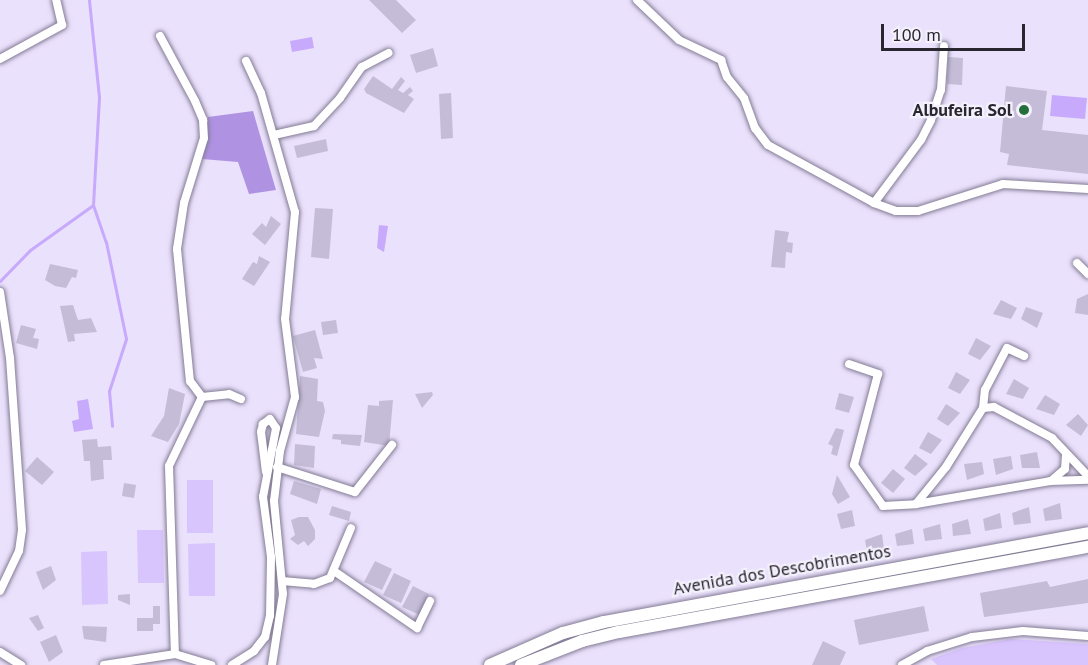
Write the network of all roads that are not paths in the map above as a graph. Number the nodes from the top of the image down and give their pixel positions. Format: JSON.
{"nodes":[{"id":1,"x":56,"y":0,"type":"edge"},
{"id":2,"x":637,"y":0,"type":"edge"},
{"id":3,"x":160,"y":36,"type":"dead end"},
{"id":4,"x":944,"y":46,"type":"dead end"},
{"id":5,"x":388,"y":53,"type":"dead end"},
{"id":6,"x":0,"y":59,"type":"edge"},
{"id":7,"x":246,"y":61,"type":"dead end"},
{"id":8,"x":274,"y":135,"type":"junction"},
{"id":9,"x":1088,"y":189,"type":"edge"},
{"id":10,"x":874,"y":203,"type":"junction"},
{"id":11,"x":1077,"y":263,"type":"dead end"},
{"id":12,"x":1088,"y":274,"type":"edge"},
{"id":13,"x":0,"y":292,"type":"edge"},
{"id":14,"x":1024,"y":356,"type":"dead end"},
{"id":15,"x":849,"y":364,"type":"dead end"},
{"id":16,"x":202,"y":397,"type":"junction"},
{"id":17,"x":241,"y":399,"type":"dead end"},
{"id":18,"x":984,"y":408,"type":"junction"},
{"id":19,"x":392,"y":445,"type":"dead end"},
{"id":20,"x":1065,"y":450,"type":"junction"},
{"id":21,"x":277,"y":467,"type":"junction"},
{"id":22,"x":266,"y":472,"type":"junction"},
{"id":23,"x":1088,"y":478,"type":"edge"},
{"id":24,"x":1050,"y":481,"type":"junction"},
{"id":25,"x":916,"y":504,"type":"junction"},
{"id":26,"x":351,"y":528,"type":"dead end"},
{"id":27,"x":1088,"y":533,"type":"edge"},
{"id":28,"x":1088,"y":547,"type":"edge"},
{"id":29,"x":334,"y":571,"type":"junction"},
{"id":30,"x":282,"y":581,"type":"junction"},
{"id":31,"x":0,"y":591,"type":"edge"},
{"id":32,"x":430,"y":601,"type":"dead end"},
{"id":33,"x":1088,"y":636,"type":"edge"},
{"id":34,"x":0,"y":652,"type":"edge"},
{"id":35,"x":175,"y":654,"type":"junction"},
{"id":36,"x":21,"y":665,"type":"edge"},
{"id":37,"x":104,"y":665,"type":"edge"},
{"id":38,"x":212,"y":665,"type":"edge"},
{"id":39,"x":232,"y":665,"type":"edge"},
{"id":40,"x":272,"y":665,"type":"edge"},
{"id":41,"x":490,"y":665,"type":"edge"},
{"id":42,"x":521,"y":665,"type":"edge"},
{"id":43,"x":902,"y":665,"type":"edge"}],
"edges":[{"from":1,"to":6,"type":"street"},
{"from":2,"to":10,"type":"street"},
{"from":3,"to":16,"type":"street"},
{"from":4,"to":10,"type":"street"},
{"from":5,"to":8,"type":"street"},
{"from":7,"to":8,"type":"street"},
{"from":8,"to":21,"type":"street"},
{"from":9,"to":10,"type":"street"},
{"from":11,"to":12,"type":"street"},
{"from":13,"to":31,"type":"street"},
{"from":14,"to":18,"type":"street"},
{"from":15,"to":25,"type":"street"},
{"from":16,"to":17,"type":"street"},
{"from":16,"to":35,"type":"street"},
{"from":18,"to":20,"type":"street"},
{"from":18,"to":25,"type":"street"},
{"from":19,"to":21,"type":"street"},
{"from":20,"to":23,"type":"street"},
{"from":20,"to":24,"type":"street"},
{"from":21,"to":30,"type":"street"},
{"from":22,"to":22,"type":"street"},
{"from":22,"to":39,"type":"street"},
{"from":23,"to":24,"type":"street"},
{"from":24,"to":25,"type":"street"},
{"from":26,"to":29,"type":"street"},
{"from":27,"to":41,"type":"street","name":"Avenida dos Descobrimentos"},
{"from":28,"to":42,"type":"street","name":"Avenida dos Descobrimentos"},
{"from":29,"to":30,"type":"street"},
{"from":29,"to":32,"type":"street"},
{"from":30,"to":40,"type":"street"},
{"from":33,"to":43,"type":"street"},
{"from":34,"to":36,"type":"street"},
{"from":35,"to":37,"type":"street"},
{"from":35,"to":38,"type":"street"}]}
